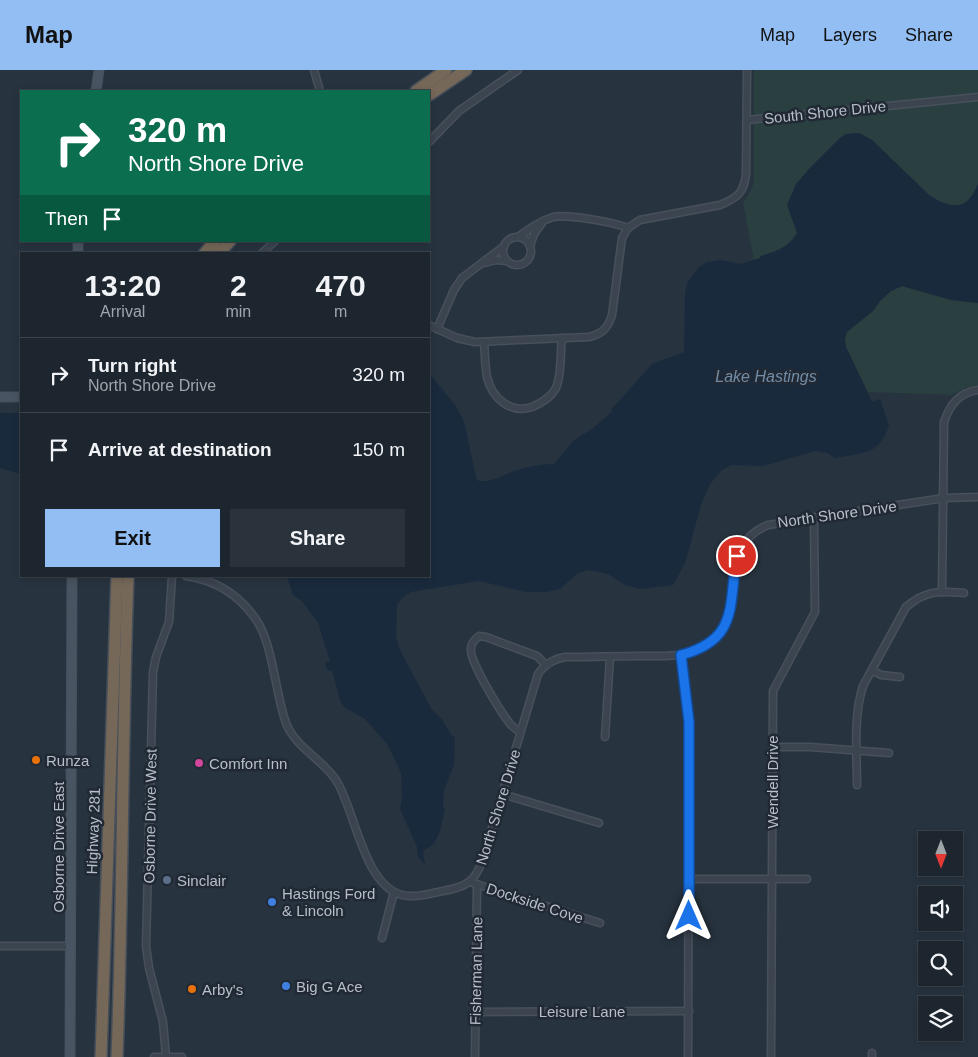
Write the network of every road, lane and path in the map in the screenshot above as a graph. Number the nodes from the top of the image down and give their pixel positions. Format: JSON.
{"nodes":[{"id":1,"x":99,"y":70,"type":"edge"},
{"id":2,"x":314,"y":70,"type":"edge"},
{"id":3,"x":446,"y":70,"type":"edge"},
{"id":4,"x":466,"y":70,"type":"edge"},
{"id":5,"x":518,"y":70,"type":"edge"},
{"id":6,"x":747,"y":70,"type":"edge"},
{"id":7,"x":96,"y":90,"type":"edge"},
{"id":8,"x":320,"y":90,"type":"edge"},
{"id":9,"x":417,"y":90,"type":"edge"},
{"id":10,"x":430,"y":94,"type":"edge"},
{"id":11,"x":978,"y":97,"type":"edge"},
{"id":12,"x":747,"y":120,"type":"junction"},
{"id":13,"x":430,"y":141,"type":"edge"},
{"id":14,"x":543,"y":222,"type":"junction"},
{"id":15,"x":628,"y":228,"type":"junction"},
{"id":16,"x":518,"y":237,"type":"junction"},
{"id":17,"x":214,"y":242,"type":"edge"},
{"id":18,"x":229,"y":242,"type":"edge"},
{"id":19,"x":274,"y":242,"type":"edge"},
{"id":20,"x":503,"y":246,"type":"junction"},
{"id":21,"x":530,"y":246,"type":"junction"},
{"id":22,"x":206,"y":252,"type":"edge"},
{"id":23,"x":220,"y":252,"type":"edge"},
{"id":24,"x":263,"y":252,"type":"edge"},
{"id":25,"x":507,"y":261,"type":"junction"},
{"id":26,"x":482,"y":263,"type":"junction"},
{"id":27,"x":430,"y":326,"type":"edge"},
{"id":28,"x":437,"y":329,"type":"junction"},
{"id":29,"x":562,"y":338,"type":"junction"},
{"id":30,"x":484,"y":342,"type":"junction"},
{"id":31,"x":978,"y":390,"type":"edge"},
{"id":32,"x":0,"y":397,"type":"edge"},
{"id":33,"x":20,"y":397,"type":"edge"},
{"id":34,"x":978,"y":496,"type":"edge"},
{"id":35,"x":944,"y":498,"type":"junction"},
{"id":36,"x":814,"y":517,"type":"junction"},
{"id":37,"x":72,"y":577,"type":"edge"},
{"id":38,"x":117,"y":577,"type":"edge"},
{"id":39,"x":128,"y":577,"type":"edge"},
{"id":40,"x":172,"y":577,"type":"edge"},
{"id":41,"x":191,"y":577,"type":"edge"},
{"id":42,"x":942,"y":592,"type":"junction"},
{"id":43,"x":964,"y":593,"type":"dead end"},
{"id":44,"x":681,"y":655,"type":"junction"},
{"id":45,"x":610,"y":656,"type":"junction"},
{"id":46,"x":546,"y":665,"type":"junction"},
{"id":47,"x":872,"y":670,"type":"junction"},
{"id":48,"x":900,"y":677,"type":"dead end"},
{"id":49,"x":520,"y":732,"type":"junction"},
{"id":50,"x":605,"y":738,"type":"dead end"},
{"id":51,"x":773,"y":746,"type":"junction"},
{"id":52,"x":858,"y":750,"type":"junction"},
{"id":53,"x":889,"y":753,"type":"dead end"},
{"id":54,"x":857,"y":785,"type":"dead end"},
{"id":55,"x":502,"y":794,"type":"junction"},
{"id":56,"x":599,"y":823,"type":"dead end"},
{"id":57,"x":689,"y":879,"type":"junction"},
{"id":58,"x":772,"y":879,"type":"junction"},
{"id":59,"x":807,"y":879,"type":"dead end"},
{"id":60,"x":470,"y":882,"type":"junction"},
{"id":61,"x":477,"y":884,"type":"junction"},
{"id":62,"x":394,"y":892,"type":"junction"},
{"id":63,"x":600,"y":923,"type":"dead end"},
{"id":64,"x":382,"y":938,"type":"dead end"},
{"id":65,"x":0,"y":946,"type":"edge"},
{"id":66,"x":71,"y":946,"type":"junction"},
{"id":67,"x":689,"y":1011,"type":"junction"},
{"id":68,"x":475,"y":1012,"type":"junction"},
{"id":69,"x":70,"y":1057,"type":"edge"},
{"id":70,"x":102,"y":1057,"type":"edge"},
{"id":71,"x":117,"y":1057,"type":"edge"},
{"id":72,"x":154,"y":1057,"type":"edge"},
{"id":73,"x":166,"y":1057,"type":"edge"},
{"id":74,"x":182,"y":1057,"type":"edge"},
{"id":75,"x":475,"y":1057,"type":"edge"},
{"id":76,"x":688,"y":1057,"type":"edge"},
{"id":77,"x":772,"y":1057,"type":"edge"}],
"edges":[{"from":1,"to":7,"type":"street"},
{"from":2,"to":8,"type":"street"},
{"from":3,"to":9,"type":"highway"},
{"from":4,"to":10,"type":"highway"},
{"from":5,"to":13,"type":"street"},
{"from":6,"to":12,"type":"street"},
{"from":11,"to":12,"type":"street","name":"South Shore Drive"},
{"from":12,"to":15,"type":"street","name":"South Shore Drive"},
{"from":14,"to":15,"type":"street"},
{"from":14,"to":16,"type":"street"},
{"from":14,"to":21,"type":"street"},
{"from":15,"to":29,"type":"street"},
{"from":16,"to":20,"type":"street"},
{"from":16,"to":21,"type":"street"},
{"from":17,"to":22,"type":"highway"},
{"from":18,"to":23,"type":"highway"},
{"from":19,"to":24,"type":"street"},
{"from":20,"to":25,"type":"street"},
{"from":20,"to":26,"type":"street"},
{"from":21,"to":25,"type":"street"},
{"from":25,"to":26,"type":"street"},
{"from":26,"to":28,"type":"street"},
{"from":27,"to":28,"type":"street"},
{"from":28,"to":30,"type":"street"},
{"from":29,"to":30,"type":"street"},
{"from":29,"to":30,"type":"street"},
{"from":31,"to":35,"type":"street"},
{"from":32,"to":33,"type":"street"},
{"from":34,"to":35,"type":"street","name":"North Shore Drive"},
{"from":35,"to":36,"type":"street","name":"North Shore Drive"},
{"from":35,"to":42,"type":"street"},
{"from":36,"to":44,"type":"street","name":"North Shore Drive"},
{"from":36,"to":51,"type":"street","name":"Wendell Drive"},
{"from":37,"to":66,"type":"street","name":"Osborne Drive East"},
{"from":38,"to":70,"type":"highway","name":"Highway 281"},
{"from":39,"to":71,"type":"highway","name":"Highway 281"},
{"from":40,"to":73,"type":"street","name":"Osborne Drive West"},
{"from":41,"to":62,"type":"street"},
{"from":42,"to":43,"type":"street"},
{"from":42,"to":47,"type":"street"},
{"from":44,"to":45,"type":"street","name":"North Shore Drive"},
{"from":44,"to":57,"type":"street"},
{"from":45,"to":46,"type":"street","name":"North Shore Drive"},
{"from":45,"to":50,"type":"street"},
{"from":46,"to":49,"type":"street","name":"North Shore Drive"},
{"from":46,"to":49,"type":"street","name":"North Shore Drive"},
{"from":47,"to":48,"type":"street"},
{"from":47,"to":52,"type":"street"},
{"from":49,"to":55,"type":"street","name":"North Shore Drive"},
{"from":51,"to":52,"type":"street"},
{"from":51,"to":58,"type":"street","name":"Wendell Drive"},
{"from":52,"to":53,"type":"street"},
{"from":52,"to":54,"type":"street"},
{"from":55,"to":56,"type":"street"},
{"from":55,"to":60,"type":"street","name":"North Shore Drive"},
{"from":57,"to":58,"type":"street"},
{"from":57,"to":67,"type":"street"},
{"from":58,"to":59,"type":"street"},
{"from":58,"to":77,"type":"street","name":"Wendell Drive"},
{"from":60,"to":61,"type":"street","name":"Dockside Cove"},
{"from":60,"to":62,"type":"street","name":"North Shore Drive"},
{"from":61,"to":63,"type":"street","name":"Dockside Cove"},
{"from":61,"to":68,"type":"street","name":"Fisherman Lane"},
{"from":62,"to":64,"type":"street"},
{"from":65,"to":66,"type":"street"},
{"from":66,"to":69,"type":"street","name":"Osborne Drive East"},
{"from":67,"to":68,"type":"street","name":"Leisure Lane"},
{"from":67,"to":76,"type":"street"},
{"from":68,"to":75,"type":"street","name":"Fisherman Lane"},
{"from":72,"to":73,"type":"street"},
{"from":73,"to":74,"type":"street"}]}
